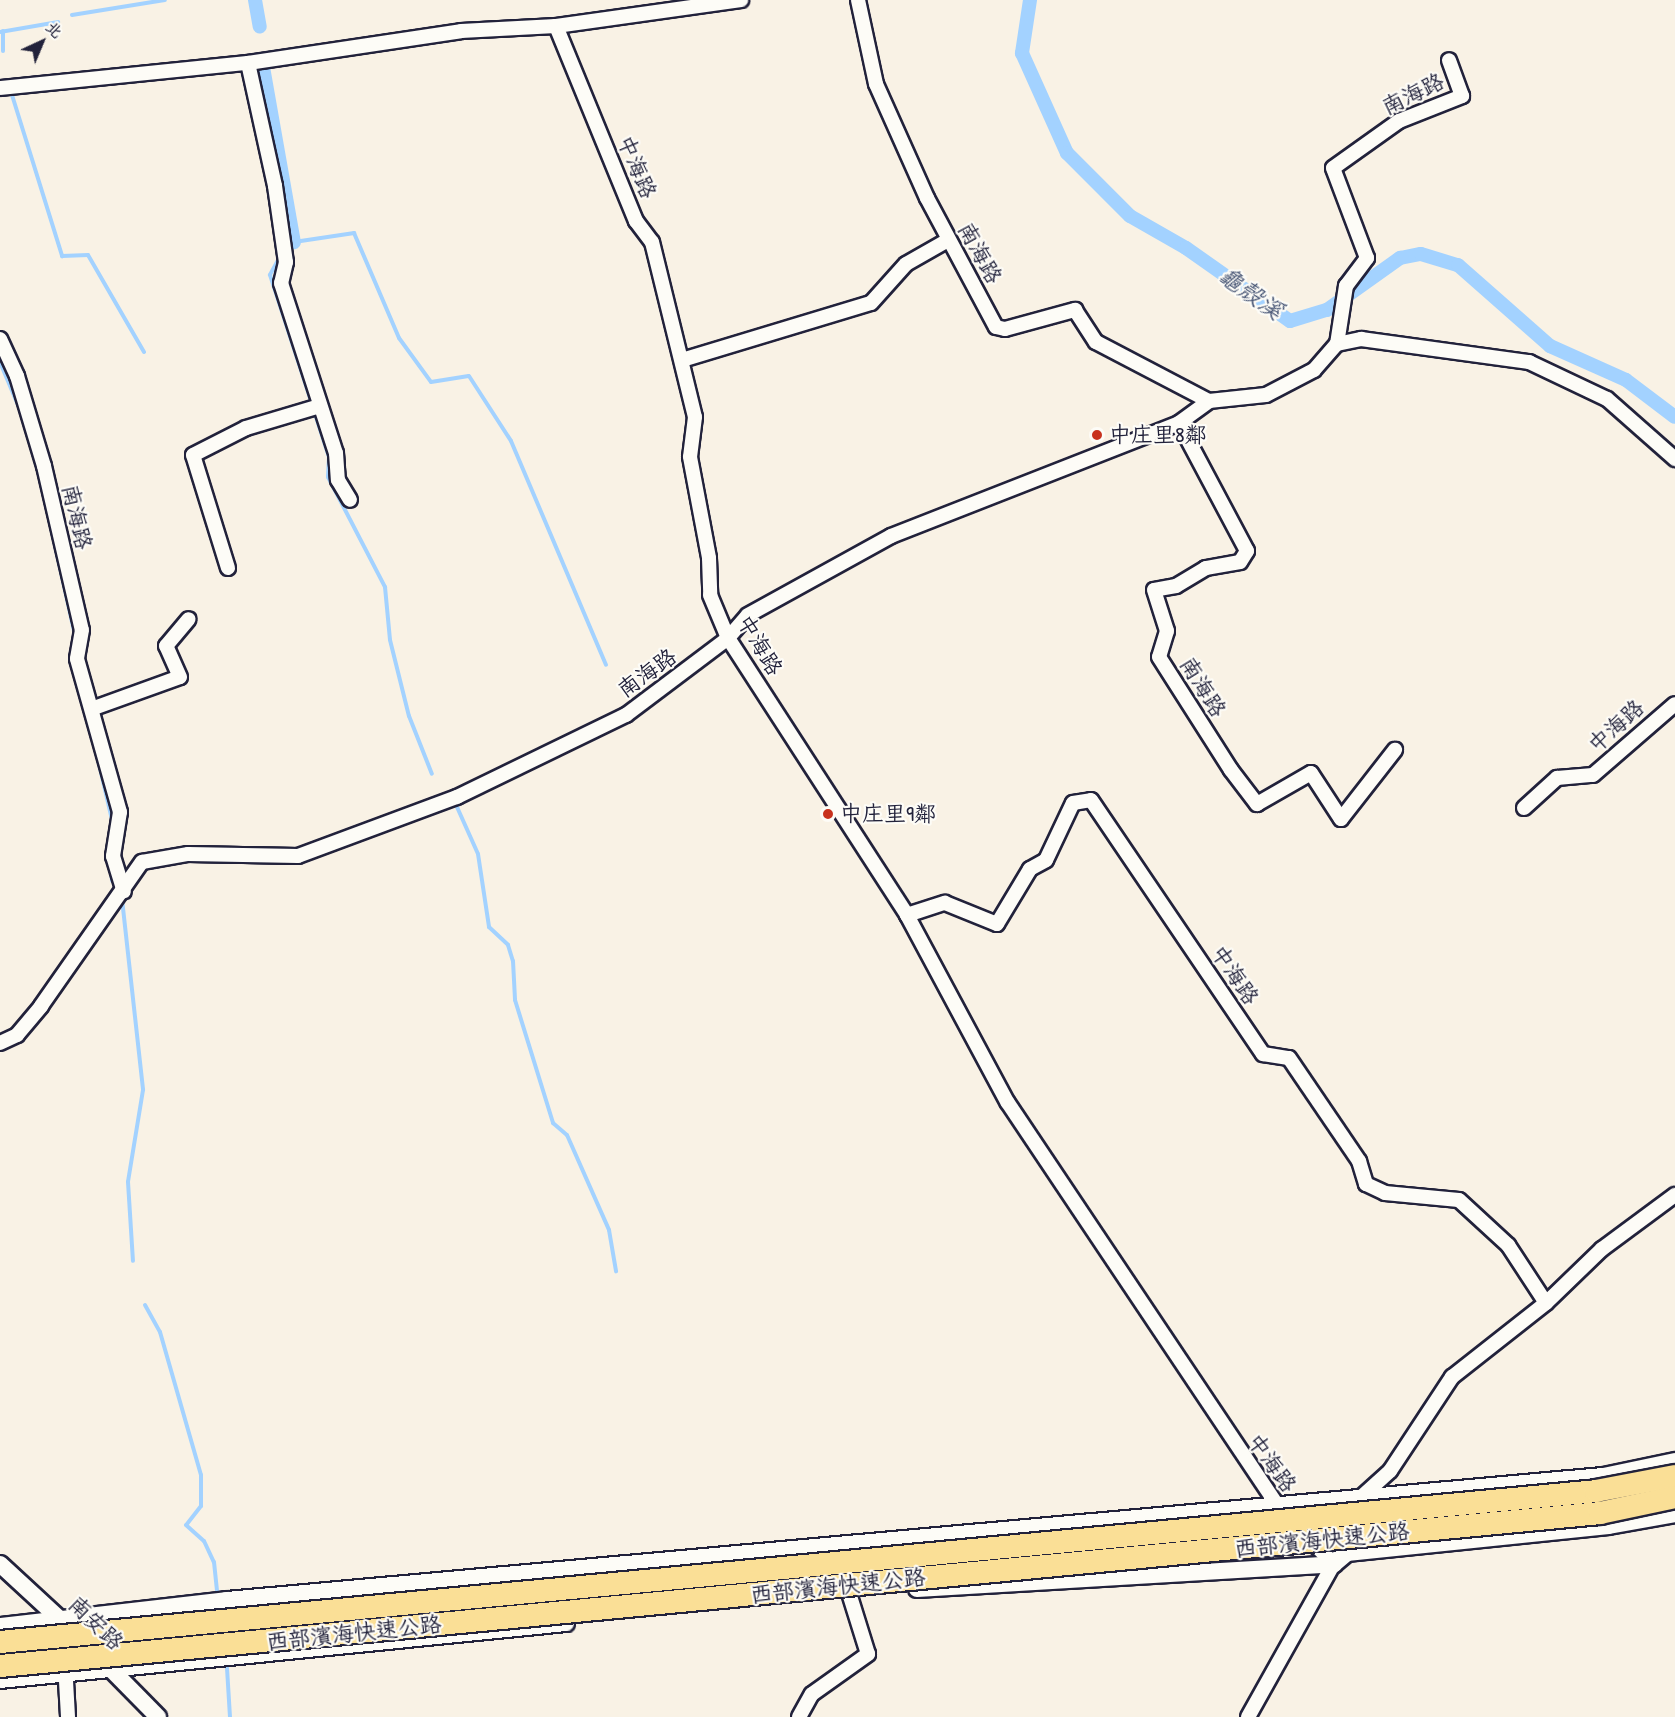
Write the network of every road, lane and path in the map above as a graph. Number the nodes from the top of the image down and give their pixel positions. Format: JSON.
{"nodes":[{"id":1,"x":741,"y":0,"type":"edge"},
{"id":2,"x":858,"y":0,"type":"edge"},
{"id":3,"x":556,"y":26,"type":"junction"},
{"id":4,"x":1449,"y":60,"type":"dead end"},
{"id":5,"x":248,"y":63,"type":"junction"},
{"id":6,"x":0,"y":88,"type":"edge"},
{"id":7,"x":948,"y":240,"type":"junction"},
{"id":8,"x":0,"y":339,"type":"edge"},
{"id":9,"x":1337,"y":344,"type":"junction"},
{"id":10,"x":682,"y":360,"type":"junction"},
{"id":11,"x":1209,"y":401,"type":"junction"},
{"id":12,"x":320,"y":406,"type":"junction"},
{"id":13,"x":1179,"y":423,"type":"junction"},
{"id":14,"x":1675,"y":459,"type":"edge"},
{"id":15,"x":350,"y":500,"type":"dead end"},
{"id":16,"x":228,"y":568,"type":"dead end"},
{"id":17,"x":189,"y":619,"type":"dead end"},
{"id":18,"x":728,"y":639,"type":"junction"},
{"id":19,"x":1675,"y":704,"type":"edge"},
{"id":20,"x":94,"y":708,"type":"junction"},
{"id":21,"x":1395,"y":750,"type":"dead end"},
{"id":22,"x":1524,"y":808,"type":"dead end"},
{"id":23,"x":124,"y":891,"type":"junction"},
{"id":24,"x":907,"y":915,"type":"junction"},
{"id":25,"x":0,"y":1043,"type":"edge"},
{"id":26,"x":1675,"y":1195,"type":"edge"},
{"id":27,"x":1546,"y":1303,"type":"junction"},
{"id":28,"x":1675,"y":1461,"type":"edge"},
{"id":29,"x":1675,"y":1476,"type":"edge"},
{"id":30,"x":1675,"y":1497,"type":"edge"},
{"id":31,"x":1359,"y":1499,"type":"junction"},
{"id":32,"x":1276,"y":1506,"type":"junction"},
{"id":33,"x":1675,"y":1514,"type":"edge"},
{"id":34,"x":0,"y":1564,"type":"edge"},
{"id":35,"x":1334,"y":1564,"type":"junction"},
{"id":36,"x":849,"y":1593,"type":"junction"},
{"id":37,"x":60,"y":1619,"type":"junction"},
{"id":38,"x":0,"y":1626,"type":"edge"},
{"id":39,"x":0,"y":1642,"type":"edge"},
{"id":40,"x":0,"y":1666,"type":"edge"},
{"id":41,"x":109,"y":1667,"type":"junction"},
{"id":42,"x":66,"y":1672,"type":"junction"},
{"id":43,"x":0,"y":1680,"type":"edge"},
{"id":44,"x":68,"y":1717,"type":"edge"},
{"id":45,"x":158,"y":1717,"type":"edge"},
{"id":46,"x":799,"y":1717,"type":"edge"},
{"id":47,"x":1248,"y":1717,"type":"edge"}],
"edges":[{"from":1,"to":3,"type":"street"},
{"from":2,"to":7,"type":"street","name":"南海路"},
{"from":3,"to":5,"type":"street"},
{"from":3,"to":10,"type":"street","name":"中海路"},
{"from":4,"to":9,"type":"street","name":"南海路"},
{"from":5,"to":6,"type":"street"},
{"from":5,"to":12,"type":"street"},
{"from":7,"to":10,"type":"street"},
{"from":7,"to":11,"type":"street","name":"南海路"},
{"from":8,"to":20,"type":"street","name":"南海路"},
{"from":9,"to":11,"type":"street"},
{"from":9,"to":14,"type":"street"},
{"from":10,"to":18,"type":"street","name":"中海路"},
{"from":11,"to":13,"type":"street","name":"南海路"},
{"from":12,"to":15,"type":"street"},
{"from":12,"to":16,"type":"street"},
{"from":13,"to":18,"type":"street","name":"南海路"},
{"from":13,"to":21,"type":"street","name":"南海路"},
{"from":17,"to":20,"type":"street"},
{"from":18,"to":23,"type":"street","name":"南海路"},
{"from":18,"to":24,"type":"street","name":"中海路"},
{"from":19,"to":22,"type":"street","name":"中海路"},
{"from":20,"to":23,"type":"street","name":"南海路"},
{"from":23,"to":25,"type":"street","name":"南海路"},
{"from":24,"to":27,"type":"street","name":"中海路"},
{"from":24,"to":32,"type":"street","name":"中海路"},
{"from":26,"to":27,"type":"street"},
{"from":27,"to":31,"type":"street"},
{"from":28,"to":31,"type":"street"},
{"from":29,"to":39,"type":"highway","name":"西部濱海快速公路","bridge":true},
{"from":30,"to":40,"type":"highway","name":"西部濱海快速公路","bridge":true},
{"from":31,"to":32,"type":"street"},
{"from":31,"to":35,"type":"street"},
{"from":32,"to":35,"type":"street","name":"中海路"},
{"from":32,"to":37,"type":"street"},
{"from":33,"to":35,"type":"street"},
{"from":34,"to":37,"type":"street","name":"南安路"},
{"from":35,"to":36,"type":"street"},
{"from":35,"to":47,"type":"street"},
{"from":36,"to":41,"type":"street"},
{"from":36,"to":46,"type":"street"},
{"from":37,"to":38,"type":"street"},
{"from":37,"to":41,"type":"street","name":"南安路"},
{"from":37,"to":42,"type":"street"},
{"from":41,"to":42,"type":"street"},
{"from":41,"to":45,"type":"street","name":"南安路"},
{"from":42,"to":43,"type":"street"},
{"from":42,"to":44,"type":"street"}]}
